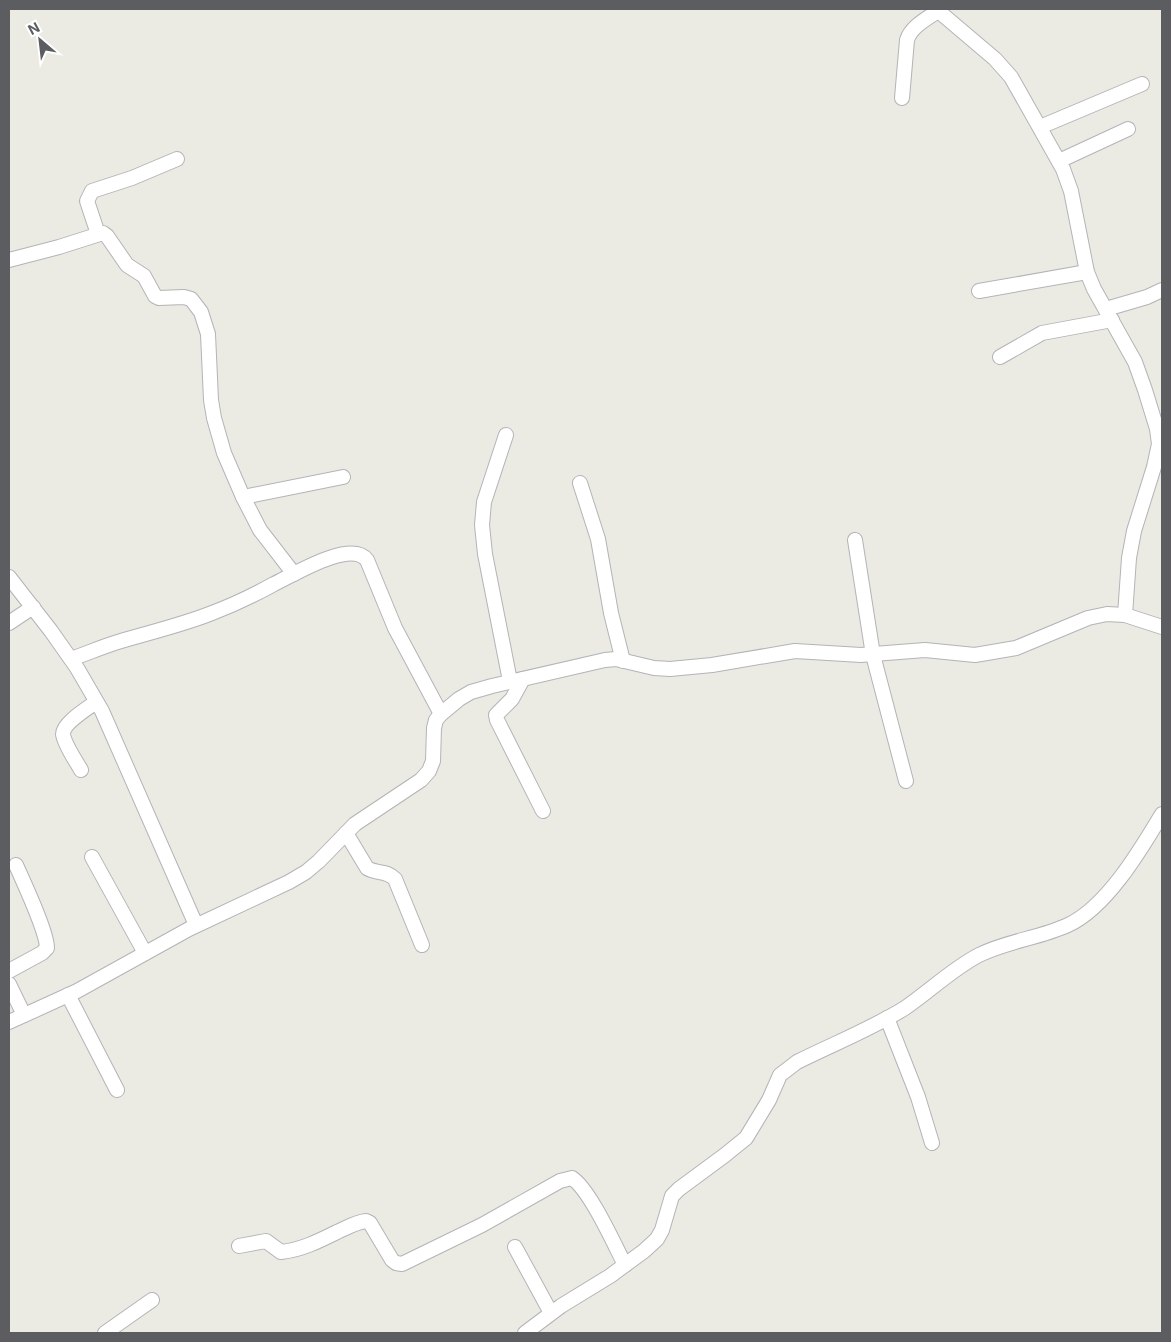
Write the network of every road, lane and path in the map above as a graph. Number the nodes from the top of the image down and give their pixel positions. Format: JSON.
{"nodes":[{"id":1,"x":937,"y":10,"type":"edge"},
{"id":2,"x":1142,"y":84,"type":"dead end"},
{"id":3,"x":902,"y":98,"type":"dead end"},
{"id":4,"x":1040,"y":127,"type":"junction"},
{"id":5,"x":1128,"y":129,"type":"dead end"},
{"id":6,"x":177,"y":159,"type":"dead end"},
{"id":7,"x":1059,"y":161,"type":"junction"},
{"id":8,"x":98,"y":234,"type":"junction"},
{"id":9,"x":9,"y":260,"type":"edge"},
{"id":10,"x":1087,"y":272,"type":"junction"},
{"id":11,"x":1162,"y":290,"type":"edge"},
{"id":12,"x":979,"y":291,"type":"dead end"},
{"id":13,"x":1109,"y":315,"type":"junction"},
{"id":14,"x":1000,"y":357,"type":"dead end"},
{"id":15,"x":506,"y":435,"type":"dead end"},
{"id":16,"x":343,"y":477,"type":"dead end"},
{"id":17,"x":580,"y":484,"type":"dead end"},
{"id":18,"x":242,"y":497,"type":"junction"},
{"id":19,"x":855,"y":540,"type":"dead end"},
{"id":20,"x":294,"y":574,"type":"junction"},
{"id":21,"x":9,"y":576,"type":"edge"},
{"id":22,"x":33,"y":607,"type":"junction"},
{"id":23,"x":1126,"y":615,"type":"junction"},
{"id":24,"x":9,"y":623,"type":"edge"},
{"id":25,"x":1162,"y":627,"type":"edge"},
{"id":26,"x":873,"y":655,"type":"junction"},
{"id":27,"x":71,"y":659,"type":"junction"},
{"id":28,"x":623,"y":661,"type":"junction"},
{"id":29,"x":516,"y":680,"type":"junction"},
{"id":30,"x":96,"y":702,"type":"junction"},
{"id":31,"x":441,"y":714,"type":"junction"},
{"id":32,"x":81,"y":770,"type":"dead end"},
{"id":33,"x":906,"y":781,"type":"dead end"},
{"id":34,"x":543,"y":811,"type":"dead end"},
{"id":35,"x":1162,"y":814,"type":"edge"},
{"id":36,"x":346,"y":833,"type":"junction"},
{"id":37,"x":92,"y":857,"type":"dead end"},
{"id":38,"x":16,"y":865,"type":"dead end"},
{"id":39,"x":196,"y":925,"type":"junction"},
{"id":40,"x":422,"y":946,"type":"dead end"},
{"id":41,"x":144,"y":953,"type":"junction"},
{"id":42,"x":9,"y":971,"type":"edge"},
{"id":43,"x":9,"y":984,"type":"edge"},
{"id":44,"x":68,"y":995,"type":"junction"},
{"id":45,"x":24,"y":1015,"type":"junction"},
{"id":46,"x":887,"y":1018,"type":"junction"},
{"id":47,"x":9,"y":1022,"type":"edge"},
{"id":48,"x":117,"y":1090,"type":"dead end"},
{"id":49,"x":932,"y":1143,"type":"dead end"},
{"id":50,"x":239,"y":1246,"type":"dead end"},
{"id":51,"x":515,"y":1247,"type":"dead end"},
{"id":52,"x":625,"y":1265,"type":"junction"},
{"id":53,"x":152,"y":1300,"type":"dead end"},
{"id":54,"x":551,"y":1313,"type":"junction"},
{"id":55,"x":105,"y":1333,"type":"edge"},
{"id":56,"x":525,"y":1333,"type":"edge"}],
"edges":[{"from":1,"to":3,"type":"street"},
{"from":1,"to":4,"type":"street"},
{"from":2,"to":4,"type":"street"},
{"from":4,"to":7,"type":"street"},
{"from":5,"to":7,"type":"street"},
{"from":6,"to":8,"type":"street"},
{"from":7,"to":10,"type":"street"},
{"from":8,"to":9,"type":"street"},
{"from":8,"to":18,"type":"street"},
{"from":10,"to":12,"type":"street"},
{"from":10,"to":13,"type":"street"},
{"from":11,"to":13,"type":"street"},
{"from":13,"to":14,"type":"street"},
{"from":13,"to":23,"type":"street"},
{"from":15,"to":29,"type":"street"},
{"from":16,"to":18,"type":"street"},
{"from":17,"to":28,"type":"street"},
{"from":18,"to":20,"type":"street"},
{"from":19,"to":26,"type":"street"},
{"from":20,"to":27,"type":"street"},
{"from":20,"to":31,"type":"street"},
{"from":21,"to":22,"type":"street"},
{"from":22,"to":24,"type":"street"},
{"from":22,"to":27,"type":"street"},
{"from":23,"to":25,"type":"street"},
{"from":23,"to":26,"type":"street"},
{"from":26,"to":28,"type":"street"},
{"from":26,"to":33,"type":"street"},
{"from":27,"to":30,"type":"street"},
{"from":28,"to":29,"type":"street"},
{"from":29,"to":31,"type":"street"},
{"from":29,"to":34,"type":"street"},
{"from":30,"to":32,"type":"street"},
{"from":30,"to":39,"type":"street"},
{"from":31,"to":36,"type":"street"},
{"from":35,"to":46,"type":"street"},
{"from":36,"to":39,"type":"street"},
{"from":36,"to":40,"type":"street"},
{"from":37,"to":41,"type":"street"},
{"from":38,"to":42,"type":"street"},
{"from":39,"to":41,"type":"street"},
{"from":41,"to":44,"type":"street"},
{"from":43,"to":45,"type":"street"},
{"from":44,"to":45,"type":"street"},
{"from":44,"to":48,"type":"street"},
{"from":45,"to":47,"type":"street"},
{"from":46,"to":49,"type":"street"},
{"from":46,"to":52,"type":"street"},
{"from":50,"to":52,"type":"street"},
{"from":51,"to":54,"type":"street"},
{"from":52,"to":54,"type":"street"},
{"from":53,"to":55,"type":"street"},
{"from":54,"to":56,"type":"street"}]}
